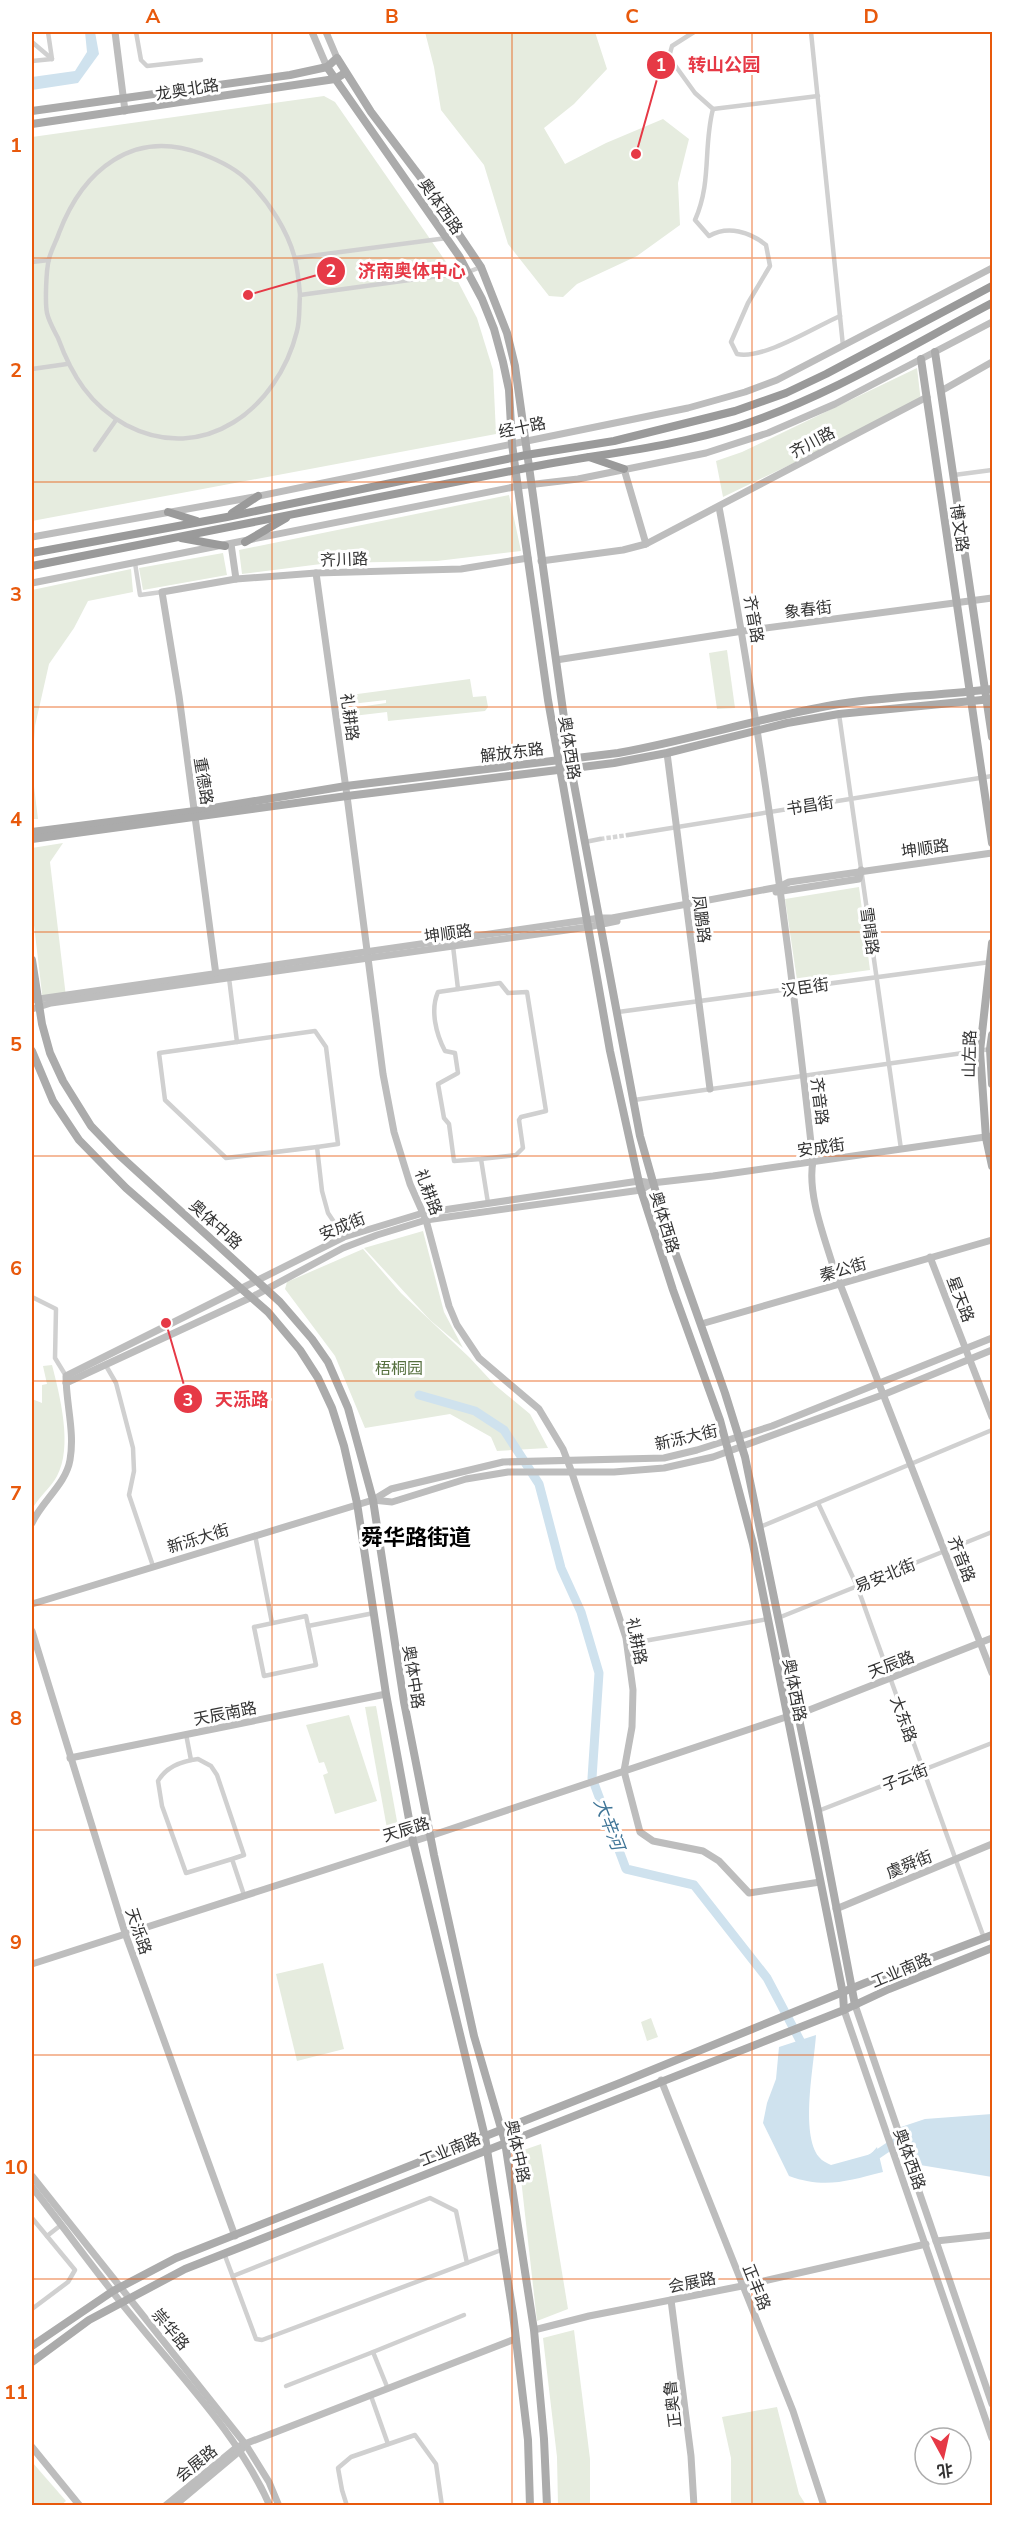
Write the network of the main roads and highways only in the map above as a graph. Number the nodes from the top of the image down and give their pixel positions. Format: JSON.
{"nodes":[{"id":1,"x":338,"y":58,"type":"joint"},
{"id":2,"x":327,"y":67,"type":"junction"},
{"id":3,"x":345,"y":73,"type":"junction"},
{"id":4,"x":335,"y":79,"type":"junction"},
{"id":5,"x":32,"y":111,"type":"edge"},
{"id":6,"x":32,"y":124,"type":"edge"},
{"id":7,"x":993,"y":286,"type":"edge"},
{"id":8,"x":993,"y":303,"type":"edge"},
{"id":9,"x":935,"y":352,"type":"road end"},
{"id":10,"x":921,"y":359,"type":"road end"},
{"id":11,"x":526,"y":454,"type":"junction"},
{"id":12,"x":514,"y":457,"type":"junction"},
{"id":13,"x":589,"y":457,"type":"junction"},
{"id":14,"x":528,"y":467,"type":"junction"},
{"id":15,"x":624,"y":469,"type":"road end"},
{"id":16,"x":516,"y":470,"type":"junction"},
{"id":17,"x":258,"y":496,"type":"road end"},
{"id":18,"x":168,"y":512,"type":"road end"},
{"id":19,"x":292,"y":514,"type":"junction"},
{"id":20,"x":227,"y":517,"type":"junction"},
{"id":21,"x":201,"y":522,"type":"junction"},
{"id":22,"x":175,"y":537,"type":"junction"},
{"id":23,"x":245,"y":542,"type":"road end"},
{"id":24,"x":228,"y":545,"type":"road end"},
{"id":25,"x":32,"y":553,"type":"edge"},
{"id":26,"x":32,"y":566,"type":"edge"},
{"id":27,"x":989,"y":690,"type":"edge"},
{"id":28,"x":970,"y":692,"type":"junction"},
{"id":29,"x":990,"y":699,"type":"edge"},
{"id":30,"x":970,"y":701,"type":"junction"},
{"id":31,"x":757,"y":725,"type":"junction"},
{"id":32,"x":993,"y":737,"type":"edge"},
{"id":33,"x":570,"y":759,"type":"junction"},
{"id":34,"x":558,"y":760,"type":"junction"},
{"id":35,"x":571,"y":768,"type":"junction"},
{"id":36,"x":559,"y":769,"type":"junction"},
{"id":37,"x":195,"y":814,"type":"junction"},
{"id":38,"x":32,"y":832,"type":"edge"},
{"id":39,"x":32,"y":839,"type":"edge"},
{"id":40,"x":993,"y":843,"type":"edge"},
{"id":41,"x":993,"y":943,"type":"edge"},
{"id":42,"x":32,"y":960,"type":"edge"},
{"id":43,"x":992,"y":962,"type":"edge"},
{"id":44,"x":34,"y":1003,"type":"edge"},
{"id":45,"x":993,"y":1035,"type":"edge"},
{"id":46,"x":992,"y":1049,"type":"edge"},
{"id":47,"x":32,"y":1051,"type":"edge"},
{"id":48,"x":993,"y":1084,"type":"edge"},
{"id":49,"x":989,"y":1137,"type":"edge"},
{"id":50,"x":993,"y":1166,"type":"edge"},
{"id":51,"x":988,"y":1936,"type":"edge"},
{"id":52,"x":993,"y":1948,"type":"edge"},
{"id":53,"x":852,"y":1989,"type":"junction"},
{"id":54,"x":843,"y":1994,"type":"junction"},
{"id":55,"x":855,"y":2005,"type":"junction"},
{"id":56,"x":844,"y":2010,"type":"junction"},
{"id":57,"x":501,"y":2131,"type":"junction"},
{"id":58,"x":485,"y":2137,"type":"junction"},
{"id":59,"x":505,"y":2142,"type":"junction"},
{"id":60,"x":487,"y":2148,"type":"junction"},
{"id":61,"x":32,"y":2346,"type":"edge"},
{"id":62,"x":32,"y":2362,"type":"edge"},
{"id":63,"x":530,"y":2505,"type":"edge"},
{"id":64,"x":547,"y":2505,"type":"edge"}],
"edges":[{"from":1,"to":2,"type":"main road","name":"龙奥北路"},
{"from":1,"to":3,"type":"main road","name":"奥体西路"},
{"from":2,"to":4,"type":"main road","name":"奥体西路"},
{"from":2,"to":5,"type":"main road","name":"龙奥北路"},
{"from":3,"to":4,"type":"main road","name":"龙奥北路"},
{"from":3,"to":11,"type":"main road","name":"奥体西路"},
{"from":4,"to":6,"type":"main road","name":"龙奥北路"},
{"from":4,"to":12,"type":"main road","name":"奥体西路"},
{"from":7,"to":11,"type":"highway","name":"经十路"},
{"from":8,"to":13,"type":"highway"},
{"from":9,"to":27,"type":"main road","name":"博文路"},
{"from":10,"to":28,"type":"main road","name":"博文路"},
{"from":11,"to":12,"type":"highway","name":"经十路"},
{"from":11,"to":14,"type":"main road","name":"奥体西路"},
{"from":12,"to":16,"type":"main road","name":"奥体西路"},
{"from":12,"to":20,"type":"highway","name":"经十路"},
{"from":13,"to":14,"type":"highway"},
{"from":13,"to":15,"type":"highway"},
{"from":14,"to":16,"type":"highway"},
{"from":14,"to":33,"type":"main road","name":"奥体西路"},
{"from":16,"to":19,"type":"highway"},
{"from":16,"to":34,"type":"main road","name":"奥体西路"},
{"from":17,"to":20,"type":"highway"},
{"from":18,"to":21,"type":"highway"},
{"from":19,"to":22,"type":"highway"},
{"from":19,"to":23,"type":"highway"},
{"from":20,"to":21,"type":"highway","name":"经十路"},
{"from":21,"to":25,"type":"highway","name":"经十路"},
{"from":22,"to":24,"type":"highway"},
{"from":22,"to":26,"type":"highway"},
{"from":27,"to":28,"type":"main road","name":"解放东路"},
{"from":27,"to":29,"type":"main road","name":"博文路"},
{"from":28,"to":30,"type":"main road","name":"博文路"},
{"from":28,"to":31,"type":"main road","name":"解放东路"},
{"from":29,"to":30,"type":"main road","name":"解放东路"},
{"from":29,"to":32,"type":"main road"},
{"from":30,"to":31,"type":"main road","name":"解放东路"},
{"from":30,"to":40,"type":"main road"},
{"from":31,"to":33,"type":"main road","name":"解放东路"},
{"from":31,"to":35,"type":"main road","name":"解放东路"},
{"from":33,"to":34,"type":"main road","name":"解放东路"},
{"from":33,"to":35,"type":"main road","name":"奥体西路"},
{"from":34,"to":36,"type":"main road","name":"奥体西路"},
{"from":34,"to":37,"type":"main road","name":"解放东路"},
{"from":35,"to":36,"type":"main road","name":"解放东路"},
{"from":35,"to":53,"type":"main road","name":"奥体西路"},
{"from":36,"to":37,"type":"main road","name":"解放东路"},
{"from":36,"to":54,"type":"main road","name":"奥体西路"},
{"from":37,"to":38,"type":"main road","name":"解放东路"},
{"from":37,"to":39,"type":"main road","name":"解放东路"},
{"from":41,"to":43,"type":"main road","name":"山左路"},
{"from":42,"to":44,"type":"main road","name":"奥体中路"},
{"from":43,"to":49,"type":"main road","name":"山左路"},
{"from":44,"to":57,"type":"main road","name":"奥体中路"},
{"from":45,"to":46,"type":"main road","name":"山左路"},
{"from":46,"to":48,"type":"main road","name":"山左路"},
{"from":47,"to":58,"type":"main road","name":"奥体中路"},
{"from":49,"to":50,"type":"main road","name":"山左路"},
{"from":51,"to":53,"type":"main road","name":"工业南路"},
{"from":52,"to":55,"type":"main road","name":"工业南路"},
{"from":53,"to":54,"type":"main road","name":"工业南路"},
{"from":53,"to":55,"type":"main road","name":"奥体西路"},
{"from":54,"to":56,"type":"main road","name":"奥体西路"},
{"from":54,"to":57,"type":"main road","name":"工业南路"},
{"from":55,"to":56,"type":"main road","name":"工业南路"},
{"from":56,"to":59,"type":"main road","name":"工业南路"},
{"from":57,"to":58,"type":"main road","name":"工业南路"},
{"from":57,"to":59,"type":"main road","name":"奥体中路"},
{"from":58,"to":60,"type":"main road","name":"奥体中路"},
{"from":58,"to":61,"type":"main road","name":"工业南路"},
{"from":59,"to":60,"type":"main road","name":"工业南路"},
{"from":59,"to":64,"type":"main road","name":"奥体中路"},
{"from":60,"to":62,"type":"main road","name":"工业南路"},
{"from":60,"to":63,"type":"main road","name":"奥体中路"}]}
